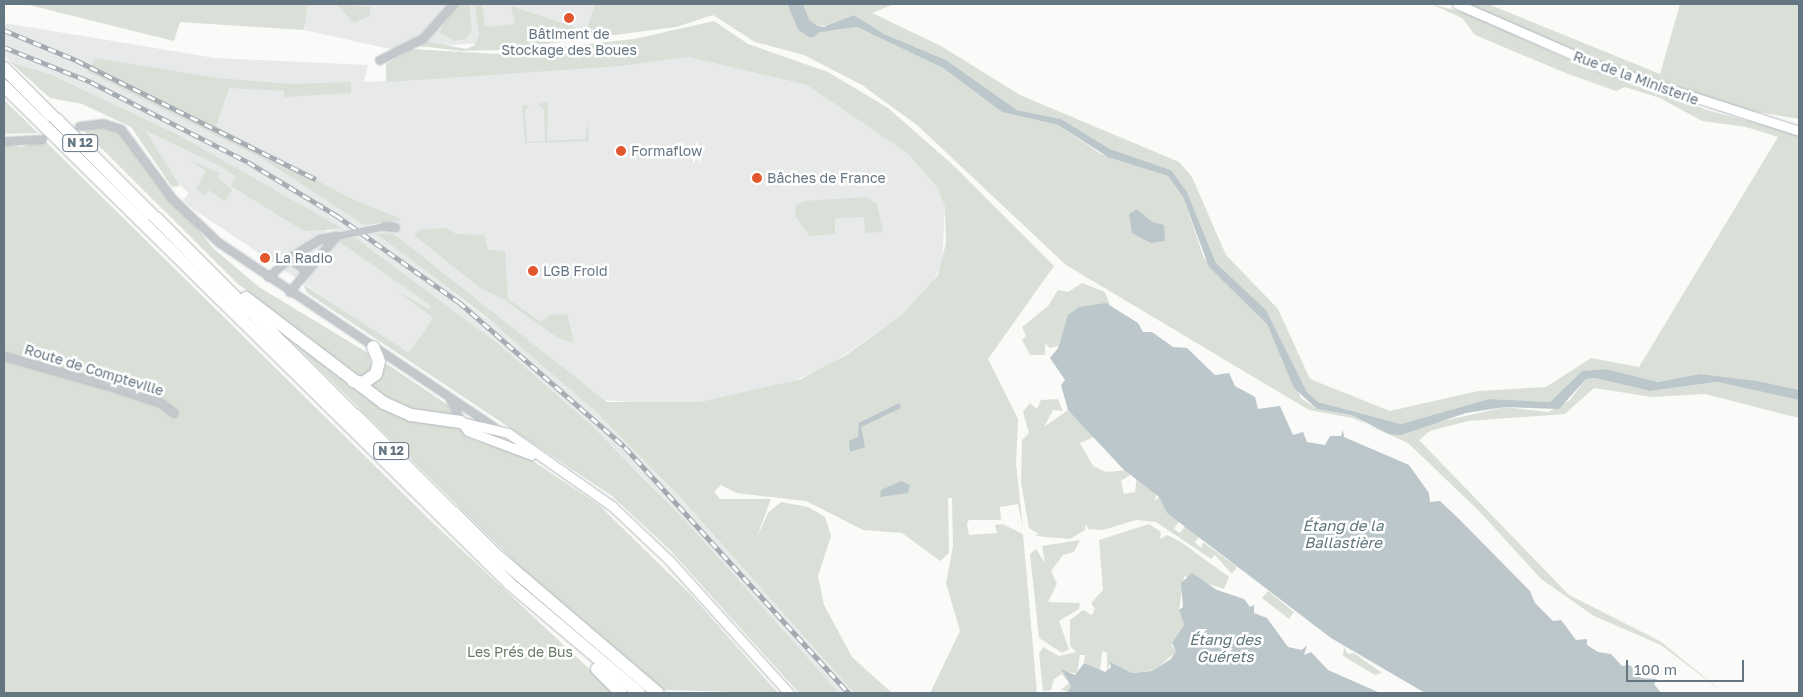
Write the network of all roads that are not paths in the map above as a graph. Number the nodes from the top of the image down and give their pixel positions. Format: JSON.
{"nodes":[{"id":1,"x":453,"y":4,"type":"edge"},
{"id":2,"x":1457,"y":4,"type":"edge"},
{"id":3,"x":379,"y":60,"type":"dead end"},
{"id":4,"x":6,"y":70,"type":"edge"},
{"id":5,"x":4,"y":86,"type":"edge"},
{"id":6,"x":79,"y":126,"type":"dead end"},
{"id":7,"x":1799,"y":130,"type":"edge"},
{"id":8,"x":42,"y":139,"type":"dead end"},
{"id":9,"x":4,"y":141,"type":"edge"},
{"id":10,"x":135,"y":198,"type":"junction"},
{"id":11,"x":395,"y":227,"type":"dead end"},
{"id":12,"x":336,"y":236,"type":"junction"},
{"id":13,"x":289,"y":258,"type":"junction"},
{"id":14,"x":304,"y":269,"type":"junction"},
{"id":15,"x":268,"y":277,"type":"junction"},
{"id":16,"x":289,"y":292,"type":"junction"},
{"id":17,"x":373,"y":347,"type":"junction"},
{"id":18,"x":4,"y":356,"type":"edge"},
{"id":19,"x":354,"y":381,"type":"junction"},
{"id":20,"x":447,"y":395,"type":"junction"},
{"id":21,"x":174,"y":413,"type":"dead end"},
{"id":22,"x":461,"y":422,"type":"junction"},
{"id":23,"x":494,"y":427,"type":"junction"},
{"id":24,"x":612,"y":506,"type":"junction"},
{"id":25,"x":596,"y":659,"type":"junction"},
{"id":26,"x":621,"y":693,"type":"edge"},
{"id":27,"x":639,"y":693,"type":"edge"},
{"id":28,"x":658,"y":693,"type":"edge"},
{"id":29,"x":789,"y":693,"type":"edge"}],
"edges":[{"from":1,"to":3,"type":"street"},
{"from":2,"to":7,"type":"street","name":"Rue de la Ministerie"},
{"from":4,"to":10,"type":"highway","number":"N 12"},
{"from":5,"to":25,"type":"highway","number":"N 12"},
{"from":6,"to":15,"type":"street"},
{"from":8,"to":9,"type":"street"},
{"from":10,"to":19,"type":"highway"},
{"from":10,"to":28,"type":"highway","number":"N 12"},
{"from":11,"to":12,"type":"street","bridge":true},
{"from":12,"to":13,"type":"street"},
{"from":12,"to":14,"type":"street"},
{"from":13,"to":14,"type":"street"},
{"from":13,"to":15,"type":"street"},
{"from":14,"to":16,"type":"street"},
{"from":15,"to":16,"type":"street"},
{"from":16,"to":17,"type":"street"},
{"from":17,"to":19,"type":"highway"},
{"from":17,"to":20,"type":"street"},
{"from":18,"to":21,"type":"street","name":"Route de Compteville"},
{"from":19,"to":22,"type":"highway"},
{"from":20,"to":22,"type":"street"},
{"from":20,"to":23,"type":"street"},
{"from":22,"to":23,"type":"street"},
{"from":22,"to":24,"type":"street"},
{"from":23,"to":24,"type":"street"},
{"from":24,"to":29,"type":"street"},
{"from":25,"to":26,"type":"highway"},
{"from":25,"to":27,"type":"highway","number":"N 12"}]}
